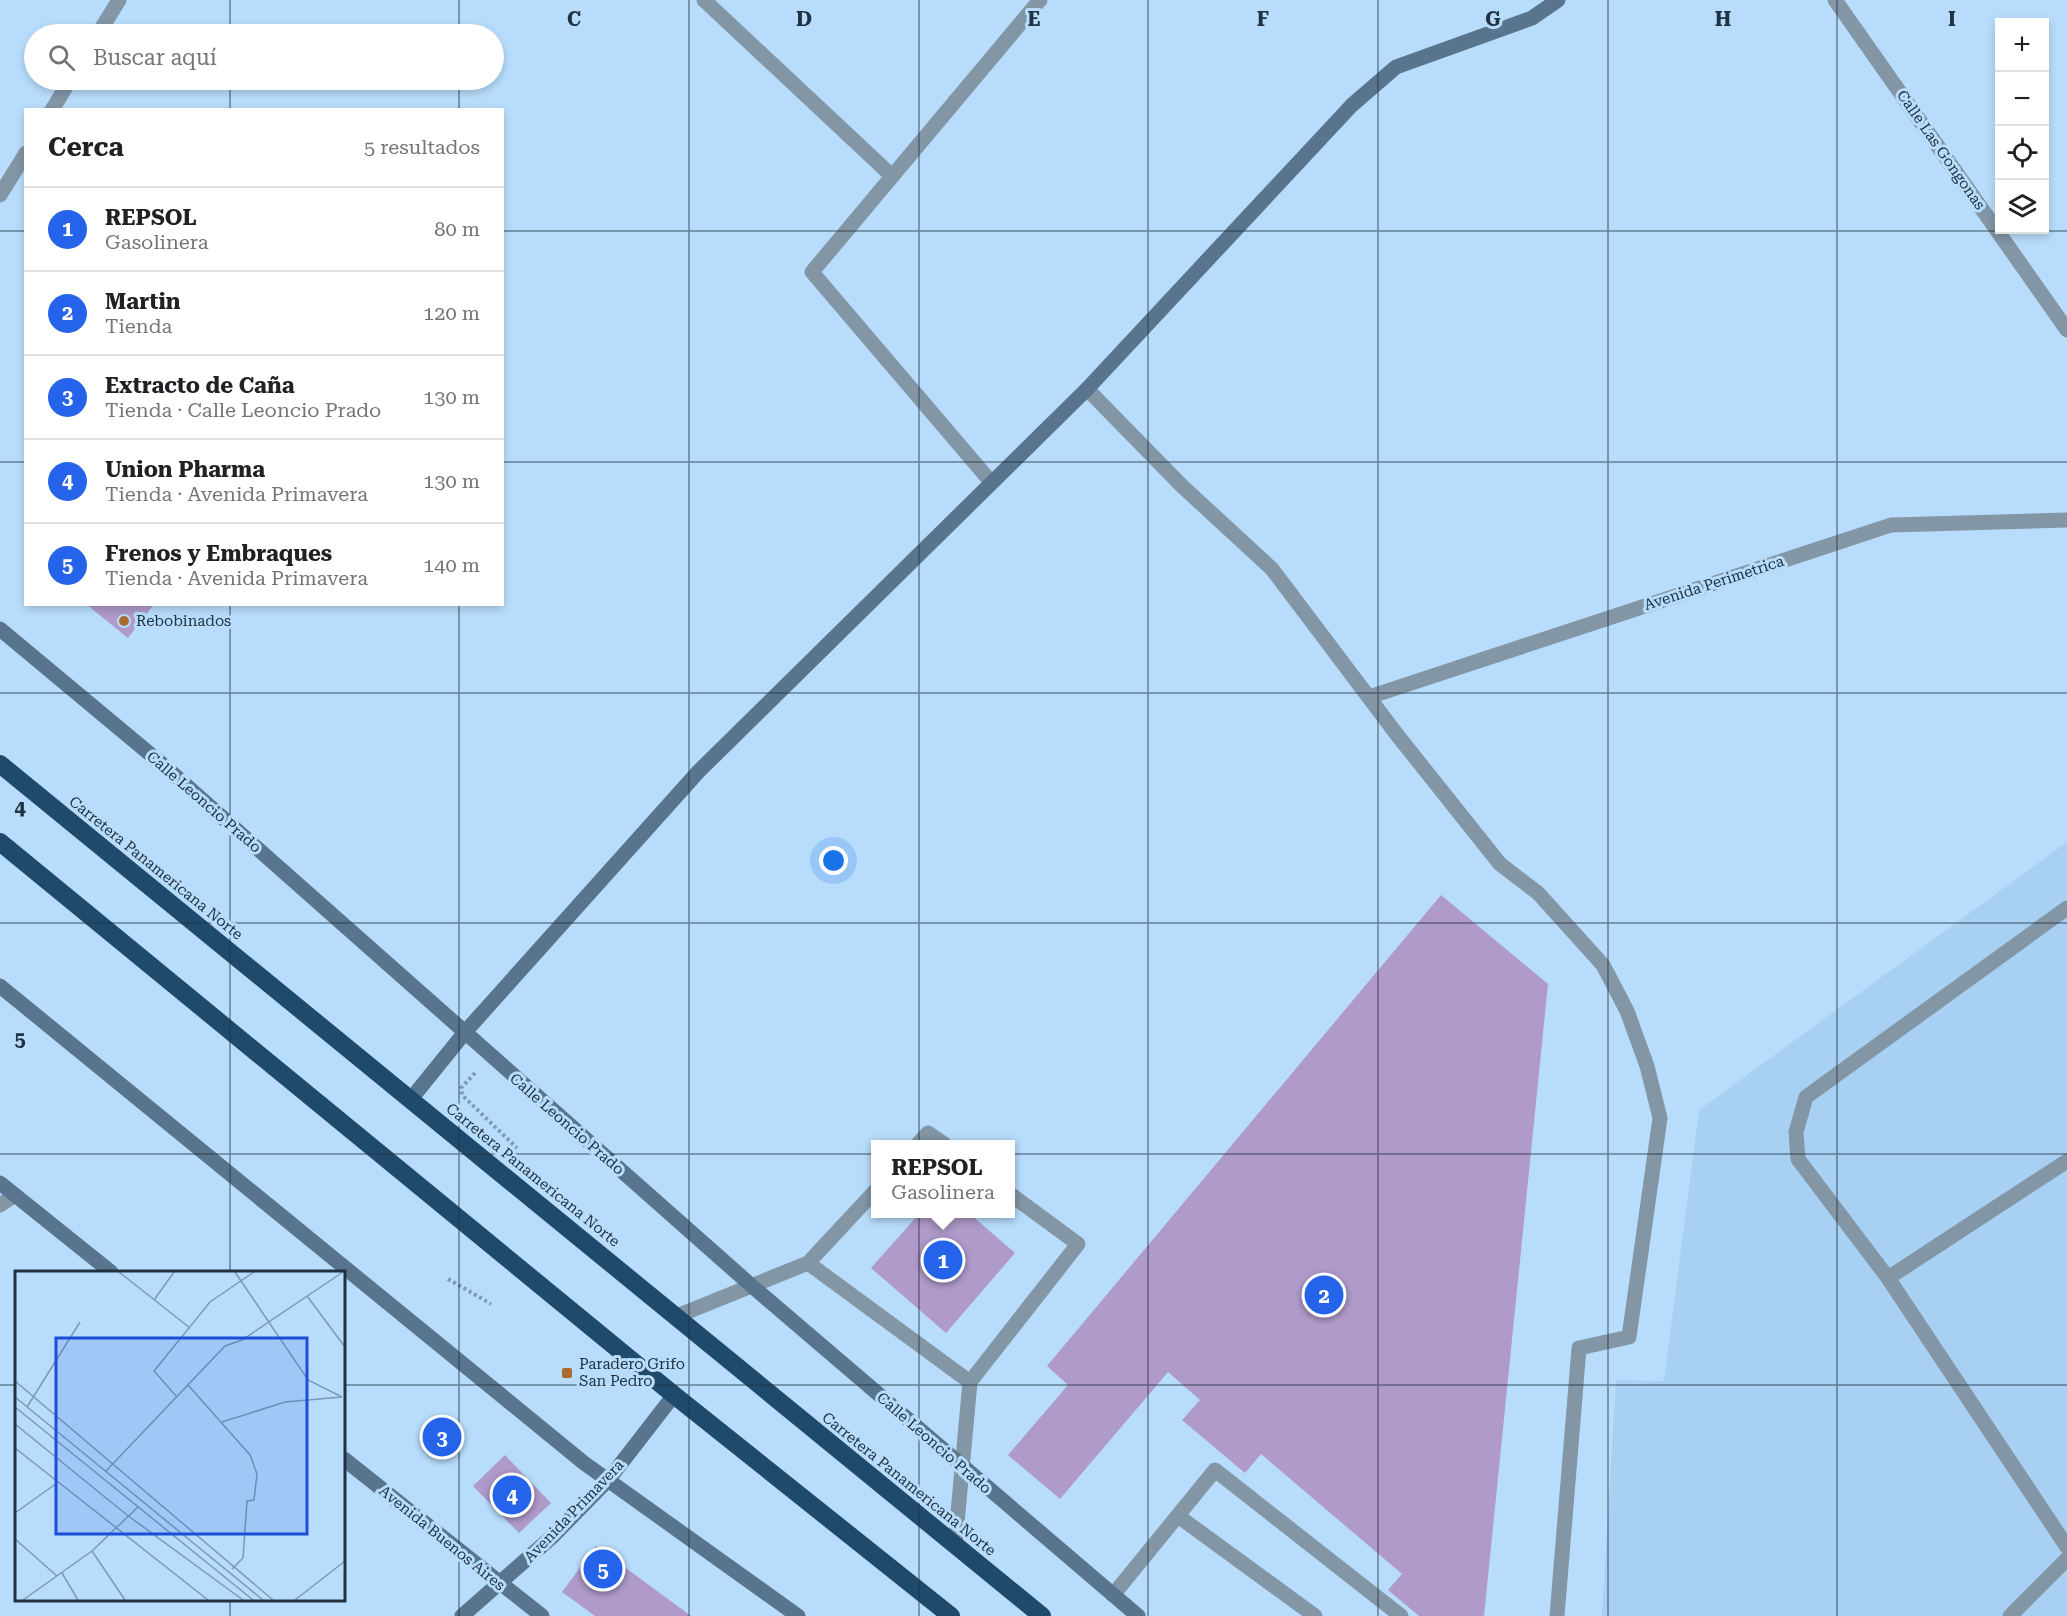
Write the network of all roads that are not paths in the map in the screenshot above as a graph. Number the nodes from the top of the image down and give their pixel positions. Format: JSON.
{"nodes":[{"id":1,"x":119,"y":0,"type":"edge"},
{"id":2,"x":704,"y":0,"type":"edge"},
{"id":3,"x":1040,"y":0,"type":"edge"},
{"id":4,"x":1558,"y":0,"type":"edge"},
{"id":5,"x":1835,"y":0,"type":"edge"},
{"id":6,"x":104,"y":24,"type":"edge"},
{"id":7,"x":64,"y":90,"type":"edge"},
{"id":8,"x":53,"y":108,"type":"edge"},
{"id":9,"x":24,"y":156,"type":"edge"},
{"id":10,"x":892,"y":176,"type":"junction"},
{"id":11,"x":0,"y":195,"type":"edge"},
{"id":12,"x":2067,"y":330,"type":"edge"},
{"id":13,"x":1087,"y":389,"type":"junction"},
{"id":14,"x":991,"y":482,"type":"junction"},
{"id":15,"x":2067,"y":520,"type":"edge"},
{"id":16,"x":0,"y":629,"type":"edge"},
{"id":17,"x":1369,"y":697,"type":"junction"},
{"id":18,"x":0,"y":764,"type":"edge"},
{"id":19,"x":0,"y":842,"type":"edge"},
{"id":20,"x":2067,"y":908,"type":"edge"},
{"id":21,"x":0,"y":986,"type":"edge"},
{"id":22,"x":466,"y":1031,"type":"junction"},
{"id":23,"x":411,"y":1099,"type":"junction"},
{"id":24,"x":922,"y":1140,"type":"edge"},
{"id":25,"x":938,"y":1140,"type":"edge"},
{"id":26,"x":2067,"y":1161,"type":"edge"},
{"id":27,"x":0,"y":1183,"type":"edge"},
{"id":28,"x":15,"y":1195,"type":"junction"},
{"id":29,"x":871,"y":1195,"type":"edge"},
{"id":30,"x":1015,"y":1197,"type":"edge"},
{"id":31,"x":0,"y":1205,"type":"edge"},
{"id":32,"x":808,"y":1263,"type":"junction"},
{"id":33,"x":110,"y":1271,"type":"edge"},
{"id":34,"x":1888,"y":1278,"type":"junction"},
{"id":35,"x":753,"y":1287,"type":"junction"},
{"id":36,"x":677,"y":1316,"type":"junction"},
{"id":37,"x":970,"y":1382,"type":"junction"},
{"id":38,"x":674,"y":1395,"type":"junction"},
{"id":39,"x":345,"y":1460,"type":"edge"},
{"id":40,"x":963,"y":1468,"type":"junction"},
{"id":41,"x":609,"y":1479,"type":"junction"},
{"id":42,"x":1178,"y":1516,"type":"junction"},
{"id":43,"x":955,"y":1545,"type":"junction"},
{"id":44,"x":2067,"y":1547,"type":"edge"},
{"id":45,"x":2067,"y":1559,"type":"edge"},
{"id":46,"x":500,"y":1584,"type":"junction"},
{"id":47,"x":1113,"y":1595,"type":"junction"},
{"id":48,"x":462,"y":1616,"type":"edge"},
{"id":49,"x":542,"y":1616,"type":"edge"},
{"id":50,"x":798,"y":1616,"type":"edge"},
{"id":51,"x":951,"y":1616,"type":"edge"},
{"id":52,"x":1042,"y":1616,"type":"edge"},
{"id":53,"x":1138,"y":1616,"type":"edge"},
{"id":54,"x":1315,"y":1616,"type":"edge"},
{"id":55,"x":1401,"y":1616,"type":"edge"},
{"id":56,"x":1557,"y":1616,"type":"edge"},
{"id":57,"x":2010,"y":1616,"type":"edge"}],
"edges":[{"from":1,"to":6,"type":"street"},
{"from":2,"to":10,"type":"street"},
{"from":3,"to":10,"type":"street"},
{"from":4,"to":13,"type":"main road"},
{"from":5,"to":12,"type":"street","name":"Calle Las Gongonas"},
{"from":7,"to":8,"type":"street"},
{"from":9,"to":11,"type":"street"},
{"from":10,"to":14,"type":"street"},
{"from":13,"to":14,"type":"main road"},
{"from":13,"to":17,"type":"street"},
{"from":14,"to":22,"type":"main road"},
{"from":15,"to":17,"type":"street","name":"Avenida Perimetrica"},
{"from":16,"to":22,"type":"main road","name":"Calle Leoncio Prado"},
{"from":17,"to":56,"type":"street"},
{"from":18,"to":23,"type":"highway","name":"Carretera Panamericana Norte"},
{"from":19,"to":38,"type":"highway"},
{"from":20,"to":34,"type":"street"},
{"from":21,"to":41,"type":"main road"},
{"from":22,"to":23,"type":"main road"},
{"from":22,"to":35,"type":"main road","name":"Calle Leoncio Prado"},
{"from":23,"to":36,"type":"highway","name":"Carretera Panamericana Norte"},
{"from":24,"to":25,"type":"street"},
{"from":26,"to":34,"type":"street"},
{"from":27,"to":28,"type":"main road"},
{"from":28,"to":31,"type":"street"},
{"from":28,"to":33,"type":"main road"},
{"from":29,"to":32,"type":"street"},
{"from":30,"to":37,"type":"street"},
{"from":32,"to":35,"type":"street"},
{"from":32,"to":37,"type":"street"},
{"from":34,"to":44,"type":"street"},
{"from":35,"to":36,"type":"street"},
{"from":35,"to":40,"type":"main road","name":"Calle Leoncio Prado"},
{"from":36,"to":43,"type":"highway","name":"Carretera Panamericana Norte"},
{"from":37,"to":40,"type":"street"},
{"from":38,"to":41,"type":"main road","name":"Avenida Primavera"},
{"from":38,"to":51,"type":"highway"},
{"from":39,"to":46,"type":"main road","name":"Avenida Buenos Aires"},
{"from":40,"to":43,"type":"street"},
{"from":40,"to":47,"type":"main road","name":"Calle Leoncio Prado"},
{"from":41,"to":46,"type":"main road","name":"Avenida Primavera"},
{"from":41,"to":50,"type":"main road"},
{"from":42,"to":47,"type":"street"},
{"from":42,"to":54,"type":"street"},
{"from":42,"to":55,"type":"street"},
{"from":43,"to":52,"type":"highway","name":"Carretera Panamericana Norte"},
{"from":45,"to":57,"type":"street"},
{"from":46,"to":48,"type":"main road","name":"Avenida Primavera"},
{"from":46,"to":49,"type":"main road","name":"Avenida Buenos Aires"},
{"from":47,"to":53,"type":"main road","name":"Calle Leoncio Prado"}]}
